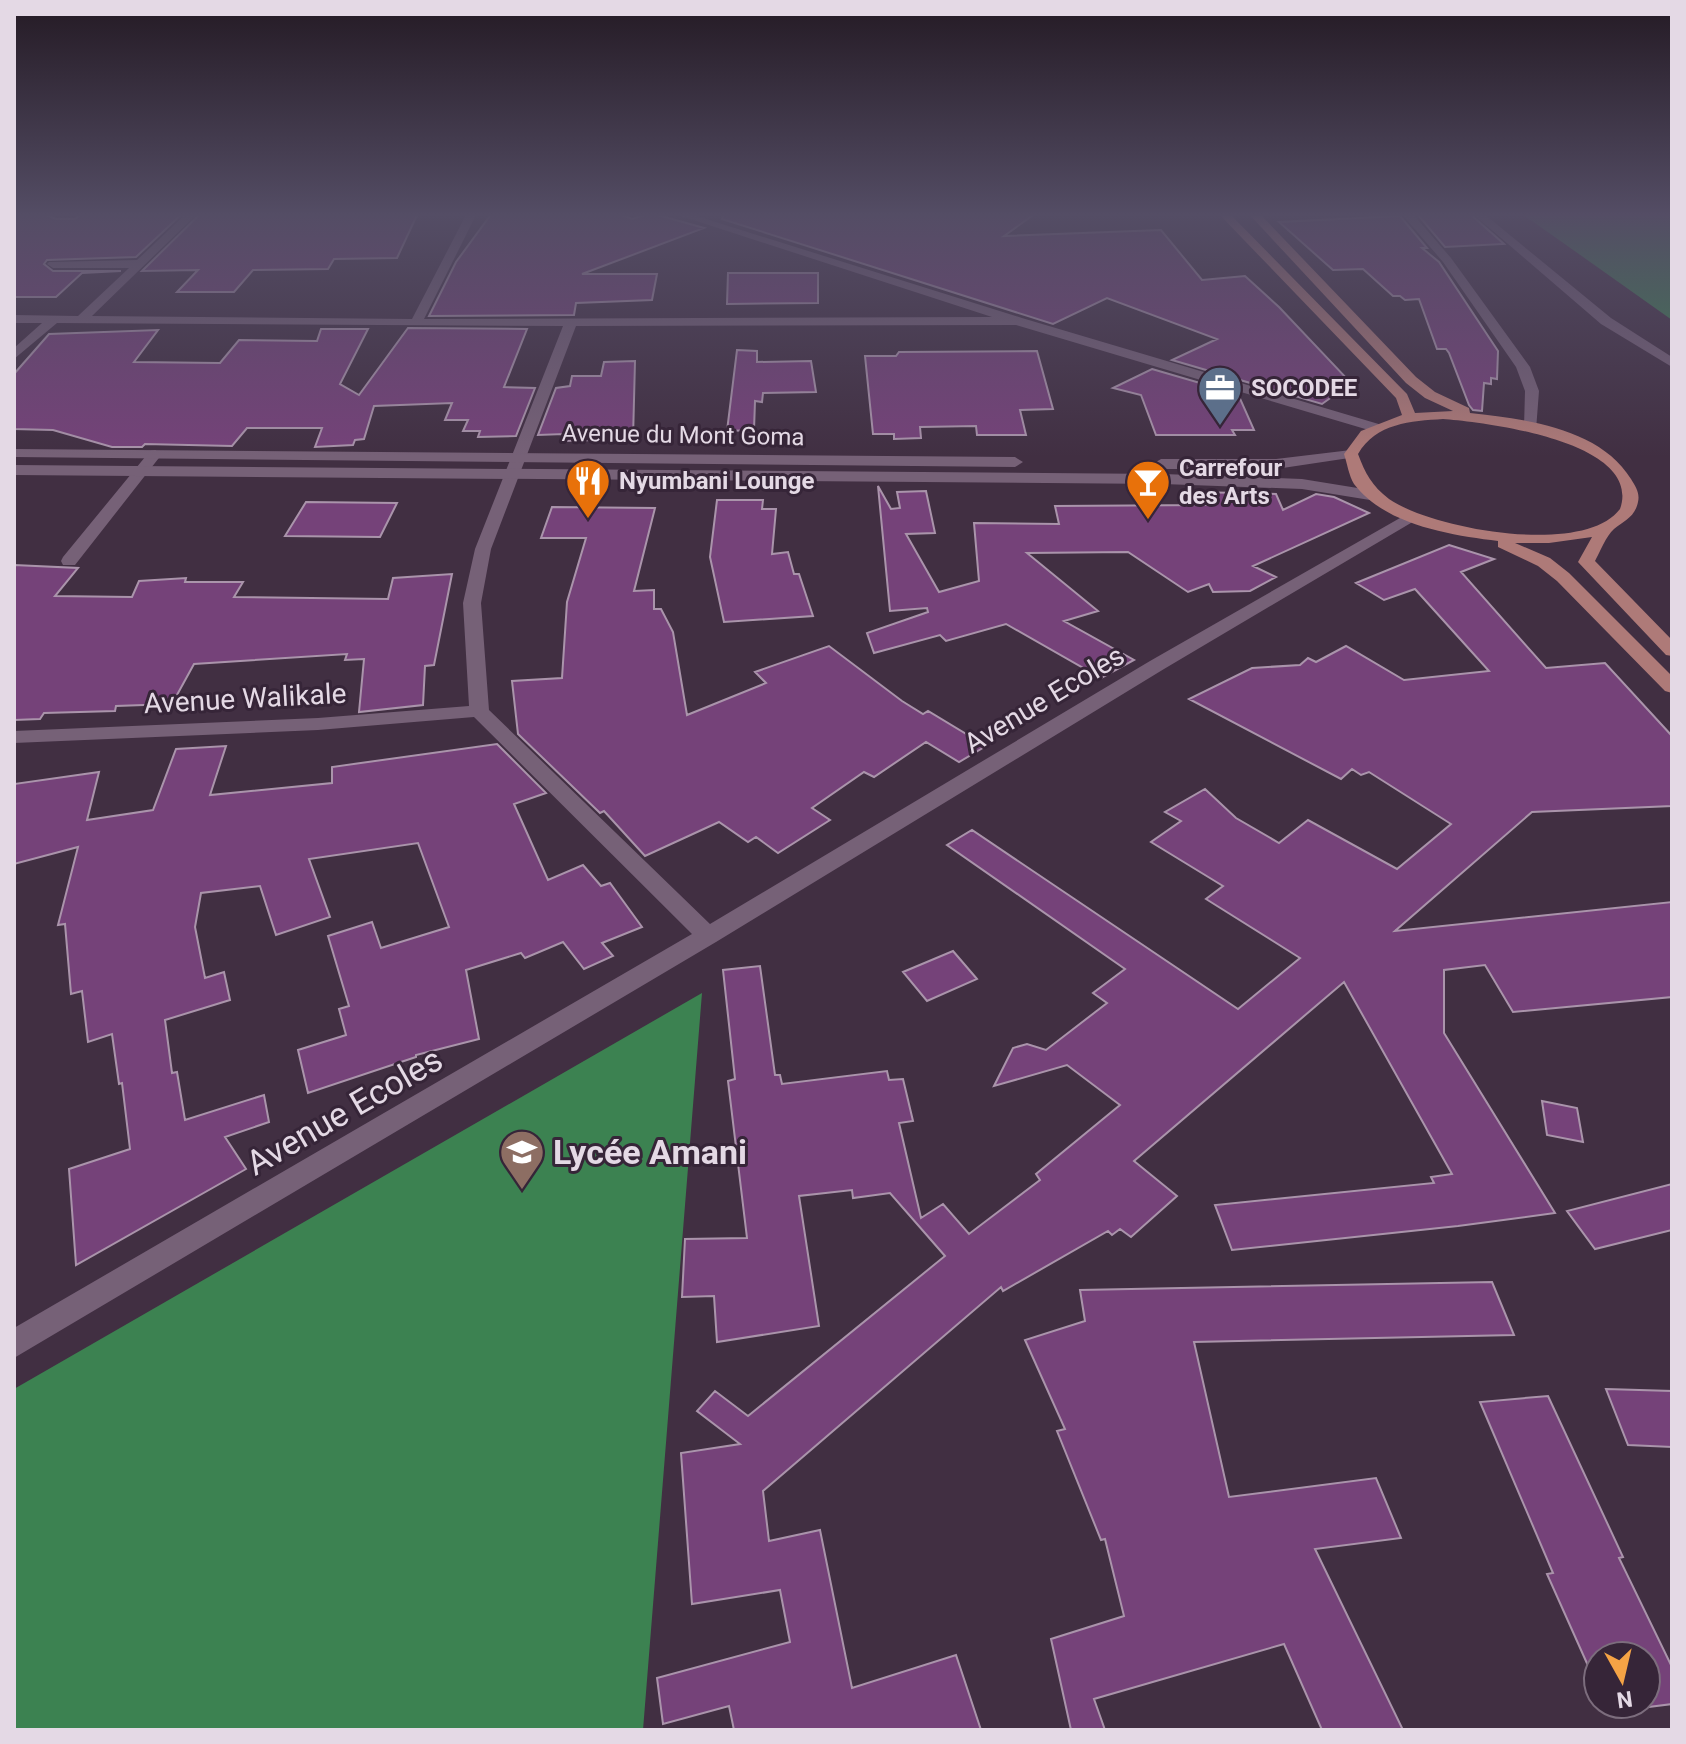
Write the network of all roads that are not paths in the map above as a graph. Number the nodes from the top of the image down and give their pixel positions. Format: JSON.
{"nodes":[{"id":1,"x":107,"y":294,"type":"edge"},
{"id":2,"x":431,"y":294,"type":"edge"},
{"id":3,"x":933,"y":294,"type":"edge"},
{"id":4,"x":1302,"y":294,"type":"edge"},
{"id":5,"x":1331,"y":294,"type":"edge"},
{"id":6,"x":1471,"y":294,"type":"edge"},
{"id":7,"x":1574,"y":294,"type":"edge"},
{"id":8,"x":14,"y":319,"type":"edge"},
{"id":9,"x":54,"y":319,"type":"junction"},
{"id":10,"x":82,"y":319,"type":"junction"},
{"id":11,"x":1017,"y":321,"type":"junction"},
{"id":12,"x":416,"y":323,"type":"junction"},
{"id":13,"x":571,"y":323,"type":"junction"},
{"id":14,"x":14,"y":355,"type":"edge"},
{"id":15,"x":1672,"y":363,"type":"edge"},
{"id":16,"x":1480,"y":417,"type":"junction"},
{"id":17,"x":1410,"y":418,"type":"junction"},
{"id":18,"x":1531,"y":427,"type":"junction"},
{"id":19,"x":1377,"y":428,"type":"junction"},
{"id":20,"x":14,"y":453,"type":"edge"},
{"id":21,"x":155,"y":454,"type":"junction"},
{"id":22,"x":1351,"y":454,"type":"junction"},
{"id":23,"x":316,"y":456,"type":"junction"},
{"id":24,"x":700,"y":459,"type":"junction"},
{"id":25,"x":516,"y":466,"type":"junction"},
{"id":26,"x":14,"y":470,"type":"edge"},
{"id":27,"x":141,"y":472,"type":"junction"},
{"id":28,"x":305,"y":473,"type":"junction"},
{"id":29,"x":696,"y":476,"type":"junction"},
{"id":30,"x":1376,"y":496,"type":"junction"},
{"id":31,"x":1413,"y":517,"type":"junction"},
{"id":32,"x":1606,"y":528,"type":"junction"},
{"id":33,"x":1476,"y":535,"type":"junction"},
{"id":34,"x":69,"y":561,"type":"dead end"},
{"id":35,"x":1672,"y":651,"type":"edge"},
{"id":36,"x":1672,"y":687,"type":"edge"},
{"id":37,"x":479,"y":711,"type":"junction"},
{"id":38,"x":14,"y":737,"type":"edge"},
{"id":39,"x":708,"y":936,"type":"junction"},
{"id":40,"x":14,"y":1344,"type":"edge"}],
"edges":[{"from":1,"to":10,"type":"street"},
{"from":2,"to":12,"type":"street"},
{"from":3,"to":11,"type":"street"},
{"from":4,"to":17,"type":"main road"},
{"from":5,"to":16,"type":"main road"},
{"from":6,"to":18,"type":"street"},
{"from":7,"to":15,"type":"street"},
{"from":8,"to":9,"type":"street"},
{"from":9,"to":10,"type":"street"},
{"from":9,"to":14,"type":"street"},
{"from":10,"to":12,"type":"street"},
{"from":11,"to":13,"type":"street"},
{"from":11,"to":19,"type":"street"},
{"from":12,"to":13,"type":"street"},
{"from":13,"to":25,"type":"street"},
{"from":16,"to":17,"type":"main road"},
{"from":16,"to":18,"type":"main road"},
{"from":17,"to":19,"type":"main road"},
{"from":18,"to":32,"type":"main road"},
{"from":19,"to":22,"type":"main road"},
{"from":20,"to":21,"type":"street","name":"Avenue du Mont Goma"},
{"from":21,"to":23,"type":"street","name":"Avenue du Mont Goma"},
{"from":21,"to":27,"type":"street"},
{"from":22,"to":24,"type":"street","name":"Avenue du Mont Goma"},
{"from":22,"to":30,"type":"main road"},
{"from":23,"to":25,"type":"street","name":"Avenue du Mont Goma"},
{"from":23,"to":28,"type":"street"},
{"from":24,"to":25,"type":"street","name":"Avenue du Mont Goma"},
{"from":24,"to":29,"type":"street"},
{"from":25,"to":28,"type":"street"},
{"from":25,"to":29,"type":"street"},
{"from":25,"to":37,"type":"street"},
{"from":26,"to":27,"type":"street"},
{"from":27,"to":28,"type":"street"},
{"from":27,"to":34,"type":"street"},
{"from":29,"to":30,"type":"street"},
{"from":30,"to":31,"type":"main road"},
{"from":31,"to":33,"type":"main road"},
{"from":31,"to":39,"type":"street","name":"Avenue Ecoles"},
{"from":32,"to":33,"type":"main road"},
{"from":32,"to":35,"type":"main road"},
{"from":33,"to":36,"type":"main road"},
{"from":37,"to":38,"type":"street","name":"Avenue Walikale"},
{"from":37,"to":39,"type":"street"},
{"from":39,"to":40,"type":"street","name":"Avenue Ecoles"}]}
